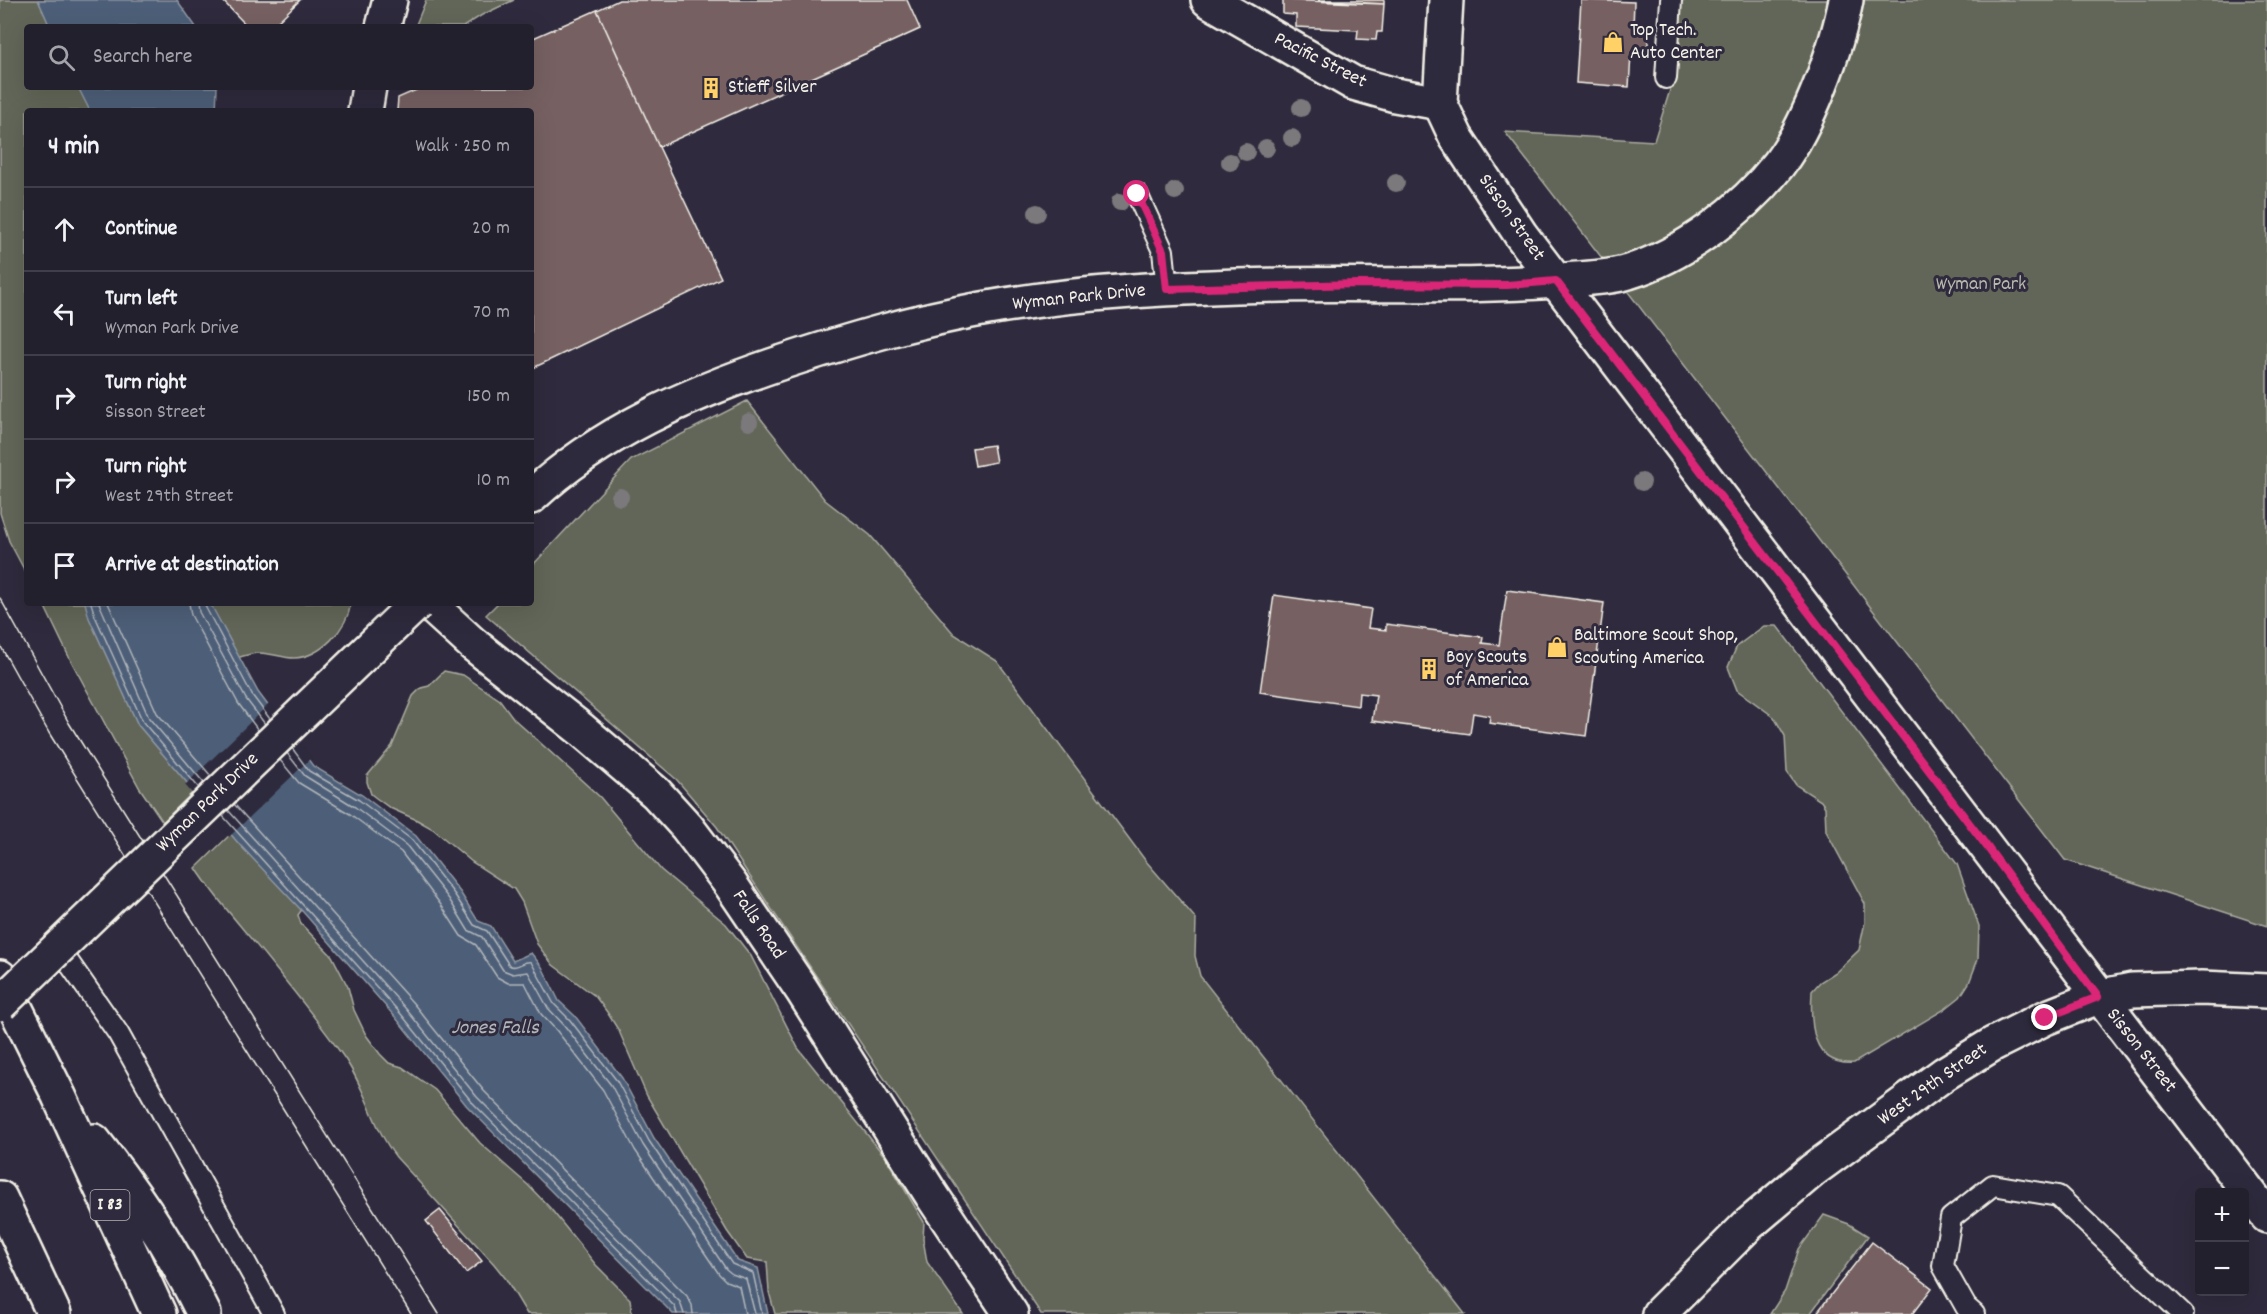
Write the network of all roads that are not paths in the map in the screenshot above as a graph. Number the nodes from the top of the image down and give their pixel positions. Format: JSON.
{"nodes":[{"id":1,"x":390,"y":0,"type":"edge"},
{"id":2,"x":1208,"y":0,"type":"edge"},
{"id":3,"x":1446,"y":0,"type":"edge"},
{"id":4,"x":1671,"y":0,"type":"edge"},
{"id":5,"x":1846,"y":0,"type":"edge"},
{"id":6,"x":384,"y":24,"type":"edge"},
{"id":7,"x":1666,"y":78,"type":"dead end"},
{"id":8,"x":368,"y":90,"type":"edge"},
{"id":9,"x":1440,"y":103,"type":"junction"},
{"id":10,"x":366,"y":108,"type":"edge"},
{"id":11,"x":1137,"y":194,"type":"dead end"},
{"id":12,"x":1556,"y":281,"type":"junction"},
{"id":13,"x":1167,"y":289,"type":"junction"},
{"id":14,"x":534,"y":494,"type":"edge"},
{"id":15,"x":414,"y":606,"type":"edge"},
{"id":16,"x":431,"y":606,"type":"edge"},
{"id":17,"x":58,"y":947,"type":"junction"},
{"id":18,"x":0,"y":977,"type":"edge"},
{"id":19,"x":2267,"y":991,"type":"edge"},
{"id":20,"x":2098,"y":997,"type":"junction"},
{"id":21,"x":0,"y":1004,"type":"edge"},
{"id":22,"x":58,"y":1096,"type":"junction"},
{"id":23,"x":0,"y":1198,"type":"edge"},
{"id":24,"x":2267,"y":1216,"type":"edge"},
{"id":25,"x":1664,"y":1308,"type":"edge"},
{"id":26,"x":54,"y":1314,"type":"edge"},
{"id":27,"x":159,"y":1314,"type":"edge"},
{"id":28,"x":204,"y":1314,"type":"edge"},
{"id":29,"x":274,"y":1314,"type":"edge"},
{"id":30,"x":1011,"y":1314,"type":"edge"},
{"id":31,"x":1974,"y":1314,"type":"edge"},
{"id":32,"x":2183,"y":1314,"type":"edge"}],
"edges":[{"from":1,"to":6,"type":"main road"},
{"from":2,"to":9,"type":"main road","name":"Pacific Street"},
{"from":3,"to":9,"type":"main road"},
{"from":4,"to":7,"type":"lane"},
{"from":5,"to":12,"type":"main road","name":"Wyman Park Drive"},
{"from":8,"to":10,"type":"main road"},
{"from":9,"to":12,"type":"main road","name":"Sisson Street"},
{"from":11,"to":13,"type":"lane"},
{"from":12,"to":13,"type":"main road","name":"Wyman Park Drive"},
{"from":12,"to":20,"type":"main road","name":"Sisson Street"},
{"from":13,"to":14,"type":"main road","name":"Wyman Park Drive"},
{"from":15,"to":17,"type":"main road","name":"Wyman Park Drive","bridge":true},
{"from":16,"to":30,"type":"main road","name":"Falls Road"},
{"from":17,"to":21,"type":"main road","name":"Wyman Park Drive","bridge":true},
{"from":17,"to":29,"type":"lane"},
{"from":18,"to":22,"type":"main road","number":"I 83"},
{"from":19,"to":20,"type":"main road","name":"West 29th Street"},
{"from":20,"to":24,"type":"main road","name":"Sisson Street"},
{"from":20,"to":25,"type":"main road","name":"West 29th Street"},
{"from":22,"to":27,"type":"main road","number":"I 83"},
{"from":22,"to":28,"type":"main road"},
{"from":23,"to":26,"type":"main road"},
{"from":31,"to":32,"type":"lane"}]}
